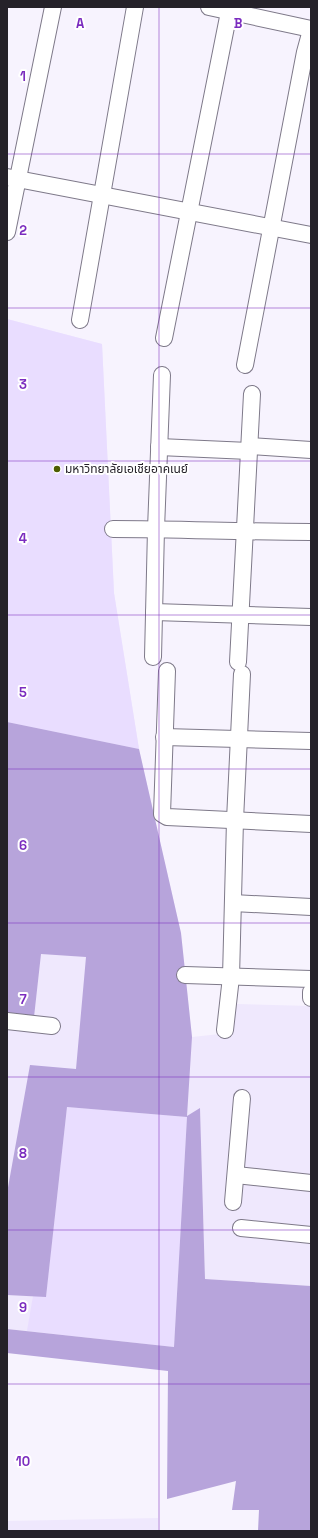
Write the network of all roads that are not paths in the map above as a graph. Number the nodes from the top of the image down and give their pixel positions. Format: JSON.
{"nodes":[{"id":1,"x":53,"y":7,"type":"edge"},
{"id":2,"x":135,"y":7,"type":"edge"},
{"id":3,"x":209,"y":7,"type":"edge"},
{"id":4,"x":230,"y":9,"type":"edge"},
{"id":5,"x":311,"y":30,"type":"edge"},
{"id":6,"x":12,"y":178,"type":"edge"},
{"id":7,"x":102,"y":195,"type":"junction"},
{"id":8,"x":189,"y":212,"type":"junction"},
{"id":9,"x":271,"y":227,"type":"junction"},
{"id":10,"x":7,"y":232,"type":"edge"},
{"id":11,"x":311,"y":235,"type":"edge"},
{"id":12,"x":80,"y":320,"type":"dead end"},
{"id":13,"x":164,"y":338,"type":"dead end"},
{"id":14,"x":245,"y":365,"type":"dead end"},
{"id":15,"x":162,"y":375,"type":"dead end"},
{"id":16,"x":252,"y":394,"type":"dead end"},
{"id":17,"x":159,"y":447,"type":"junction"},
{"id":18,"x":249,"y":448,"type":"junction"},
{"id":19,"x":311,"y":450,"type":"edge"},
{"id":20,"x":113,"y":529,"type":"dead end"},
{"id":21,"x":156,"y":529,"type":"junction"},
{"id":22,"x":245,"y":532,"type":"junction"},
{"id":23,"x":311,"y":532,"type":"edge"},
{"id":24,"x":154,"y":612,"type":"junction"},
{"id":25,"x":241,"y":615,"type":"junction"},
{"id":26,"x":311,"y":617,"type":"edge"},
{"id":27,"x":153,"y":657,"type":"dead end"},
{"id":28,"x":167,"y":671,"type":"dead end"},
{"id":29,"x":164,"y":737,"type":"junction"},
{"id":30,"x":239,"y":740,"type":"junction"},
{"id":31,"x":311,"y":741,"type":"edge"},
{"id":32,"x":235,"y":820,"type":"junction"},
{"id":33,"x":311,"y":824,"type":"edge"},
{"id":34,"x":233,"y":903,"type":"junction"},
{"id":35,"x":311,"y":906,"type":"edge"},
{"id":36,"x":185,"y":975,"type":"dead end"},
{"id":37,"x":231,"y":977,"type":"junction"},
{"id":38,"x":311,"y":979,"type":"edge"},
{"id":39,"x":311,"y":992,"type":"edge"},
{"id":40,"x":311,"y":998,"type":"edge"},
{"id":41,"x":7,"y":1021,"type":"edge"},
{"id":42,"x":52,"y":1026,"type":"dead end"},
{"id":43,"x":225,"y":1030,"type":"dead end"},
{"id":44,"x":242,"y":1098,"type":"dead end"},
{"id":45,"x":236,"y":1175,"type":"junction"},
{"id":46,"x":311,"y":1183,"type":"edge"},
{"id":47,"x":233,"y":1202,"type":"dead end"},
{"id":48,"x":241,"y":1228,"type":"dead end"},
{"id":49,"x":311,"y":1235,"type":"edge"}],
"edges":[{"from":1,"to":6,"type":"street"},
{"from":2,"to":7,"type":"street"},
{"from":3,"to":4,"type":"street"},
{"from":4,"to":5,"type":"street"},
{"from":4,"to":8,"type":"street"},
{"from":5,"to":9,"type":"street"},
{"from":6,"to":7,"type":"street"},
{"from":6,"to":10,"type":"street"},
{"from":7,"to":8,"type":"street"},
{"from":7,"to":12,"type":"street"},
{"from":8,"to":9,"type":"street"},
{"from":8,"to":13,"type":"street"},
{"from":9,"to":11,"type":"street"},
{"from":9,"to":14,"type":"street"},
{"from":15,"to":17,"type":"street"},
{"from":16,"to":18,"type":"street"},
{"from":17,"to":18,"type":"street"},
{"from":17,"to":21,"type":"street"},
{"from":18,"to":19,"type":"street"},
{"from":18,"to":22,"type":"street"},
{"from":20,"to":21,"type":"street"},
{"from":21,"to":22,"type":"street"},
{"from":21,"to":24,"type":"street"},
{"from":22,"to":23,"type":"street"},
{"from":22,"to":25,"type":"street"},
{"from":24,"to":25,"type":"street"},
{"from":24,"to":27,"type":"street"},
{"from":25,"to":26,"type":"street"},
{"from":25,"to":30,"type":"street"},
{"from":28,"to":29,"type":"street"},
{"from":29,"to":30,"type":"street"},
{"from":29,"to":32,"type":"street"},
{"from":30,"to":31,"type":"street"},
{"from":30,"to":32,"type":"street"},
{"from":32,"to":33,"type":"street"},
{"from":32,"to":34,"type":"street"},
{"from":34,"to":35,"type":"street"},
{"from":34,"to":37,"type":"street"},
{"from":36,"to":37,"type":"street"},
{"from":37,"to":38,"type":"street"},
{"from":37,"to":43,"type":"street"},
{"from":39,"to":40,"type":"street"},
{"from":41,"to":42,"type":"street"},
{"from":44,"to":45,"type":"street"},
{"from":45,"to":46,"type":"street"},
{"from":45,"to":47,"type":"street"},
{"from":48,"to":49,"type":"street"}]}
